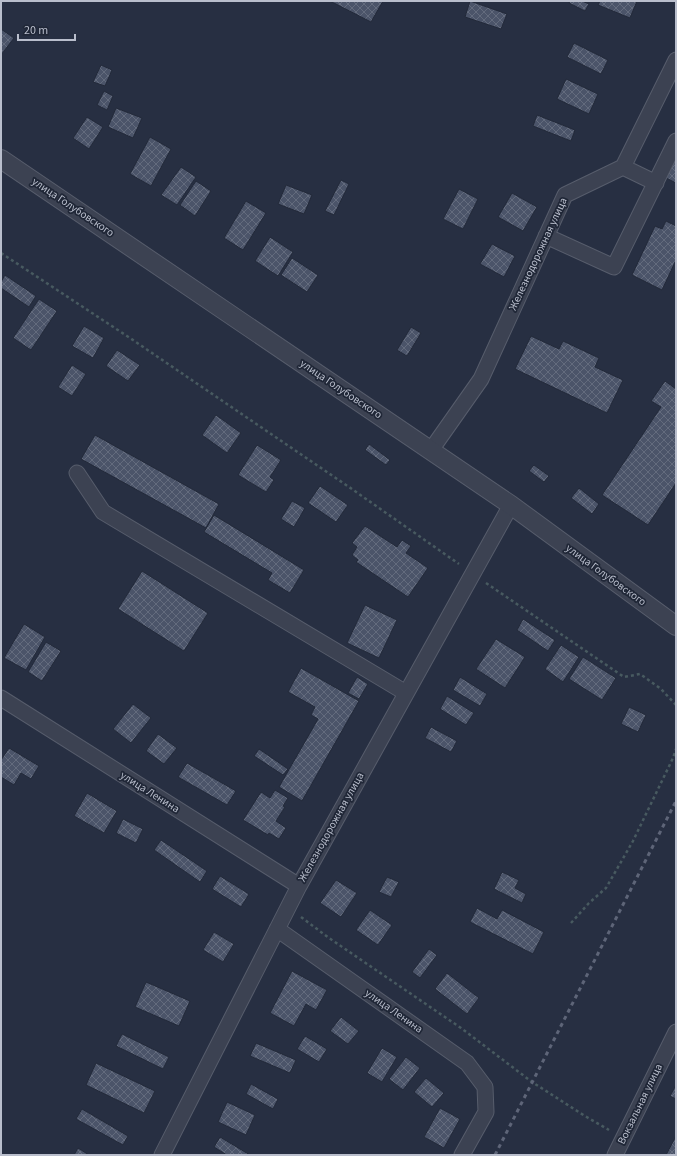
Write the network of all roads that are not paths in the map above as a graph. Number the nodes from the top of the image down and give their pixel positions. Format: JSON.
{"nodes":[{"id":1,"x":676,"y":60,"type":"edge"},
{"id":2,"x":676,"y":141,"type":"edge"},
{"id":3,"x":1,"y":159,"type":"edge"},
{"id":4,"x":623,"y":167,"type":"junction"},
{"id":5,"x":656,"y":183,"type":"junction"},
{"id":6,"x":546,"y":236,"type":"junction"},
{"id":7,"x":431,"y":450,"type":"junction"},
{"id":8,"x":76,"y":473,"type":"dead end"},
{"id":9,"x":511,"y":505,"type":"junction"},
{"id":10,"x":676,"y":626,"type":"edge"},
{"id":11,"x":406,"y":693,"type":"junction"},
{"id":12,"x":1,"y":698,"type":"edge"},
{"id":13,"x":299,"y":886,"type":"junction"},
{"id":14,"x":277,"y":929,"type":"junction"},
{"id":15,"x":676,"y":1032,"type":"edge"},
{"id":16,"x":162,"y":1155,"type":"edge"},
{"id":17,"x":462,"y":1155,"type":"edge"},
{"id":18,"x":615,"y":1155,"type":"edge"}],
"edges":[{"from":1,"to":4,"type":"street"},
{"from":2,"to":5,"type":"street"},
{"from":3,"to":7,"type":"street","name":"улица Голубовского"},
{"from":4,"to":5,"type":"street"},
{"from":4,"to":6,"type":"street","name":"Железнодорожная улица"},
{"from":5,"to":6,"type":"street"},
{"from":6,"to":7,"type":"street","name":"Железнодорожная улица"},
{"from":7,"to":9,"type":"street","name":"улица Голубовского"},
{"from":8,"to":11,"type":"street"},
{"from":9,"to":10,"type":"street","name":"улица Голубовского"},
{"from":9,"to":11,"type":"street","name":"Железнодорожная улица"},
{"from":11,"to":13,"type":"street","name":"Железнодорожная улица"},
{"from":12,"to":13,"type":"street","name":"улица Ленина"},
{"from":13,"to":14,"type":"street","name":"Железнодорожная улица"},
{"from":14,"to":16,"type":"street","name":"Железнодорожная улица"},
{"from":14,"to":17,"type":"street","name":"улица Ленина"},
{"from":15,"to":18,"type":"street","name":"Вокзальная улица"}]}
